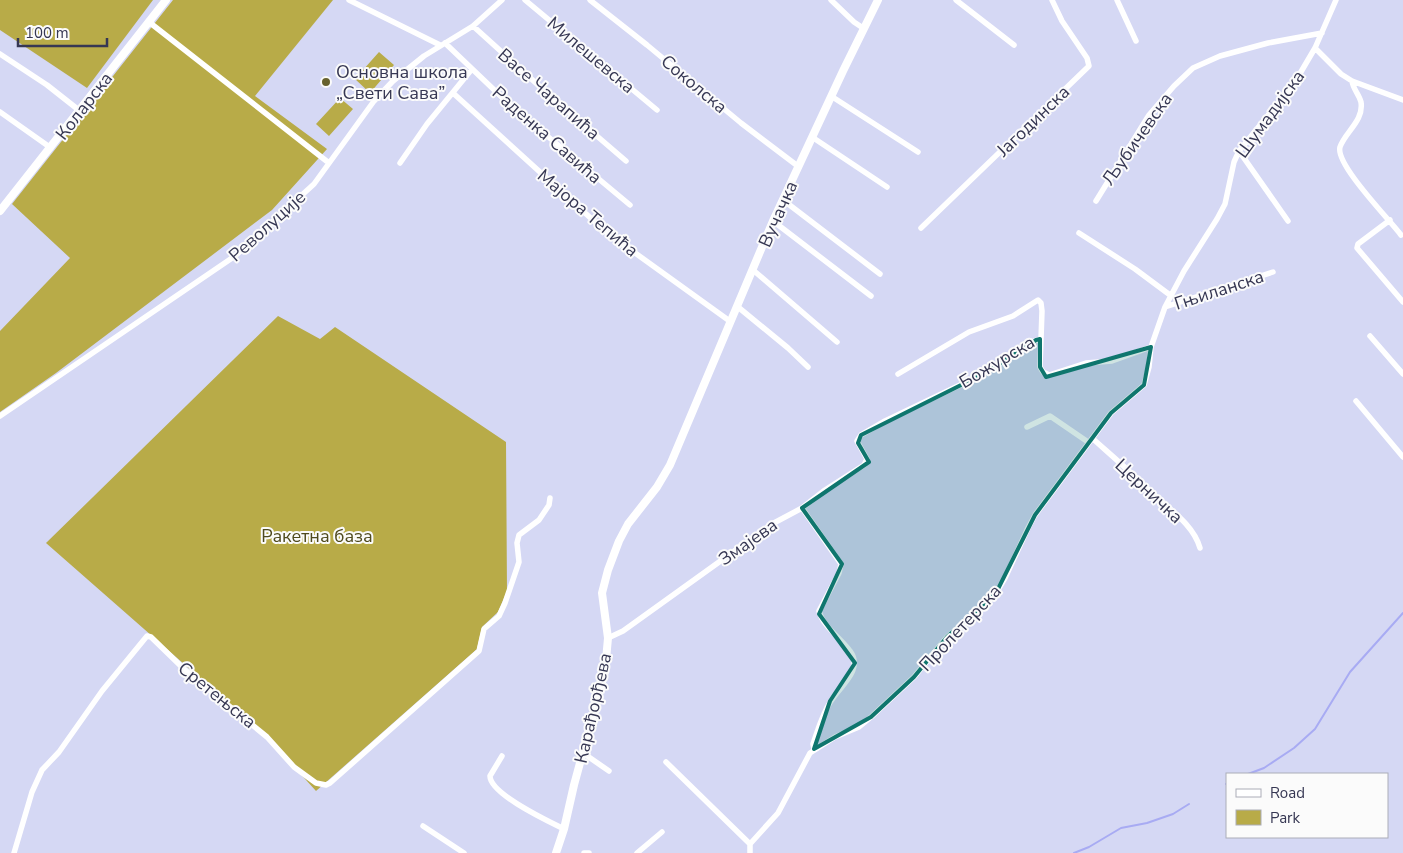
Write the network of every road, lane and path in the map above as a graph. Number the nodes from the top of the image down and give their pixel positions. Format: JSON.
{"nodes":[{"id":1,"x":166,"y":0,"type":"edge"},
{"id":2,"x":349,"y":0,"type":"edge"},
{"id":3,"x":502,"y":0,"type":"edge"},
{"id":4,"x":525,"y":0,"type":"edge"},
{"id":5,"x":590,"y":0,"type":"edge"},
{"id":6,"x":831,"y":0,"type":"edge"},
{"id":7,"x":878,"y":0,"type":"edge"},
{"id":8,"x":956,"y":0,"type":"edge"},
{"id":9,"x":1052,"y":0,"type":"edge"},
{"id":10,"x":1117,"y":0,"type":"edge"},
{"id":11,"x":1336,"y":0,"type":"edge"},
{"id":12,"x":149,"y":22,"type":"junction"},
{"id":13,"x":473,"y":26,"type":"junction"},
{"id":14,"x":863,"y":28,"type":"junction"},
{"id":15,"x":1322,"y":33,"type":"junction"},
{"id":16,"x":1136,"y":41,"type":"dead end"},
{"id":17,"x":442,"y":44,"type":"junction"},
{"id":18,"x":1014,"y":45,"type":"dead end"},
{"id":19,"x":1315,"y":48,"type":"junction"},
{"id":20,"x":0,"y":54,"type":"edge"},
{"id":21,"x":472,"y":70,"type":"junction"},
{"id":22,"x":1352,"y":81,"type":"junction"},
{"id":23,"x":453,"y":93,"type":"junction"},
{"id":24,"x":831,"y":96,"type":"junction"},
{"id":25,"x":1403,"y":100,"type":"edge"},
{"id":26,"x":657,"y":110,"type":"dead end"},
{"id":27,"x":80,"y":111,"type":"junction"},
{"id":28,"x":0,"y":112,"type":"edge"},
{"id":29,"x":812,"y":137,"type":"junction"},
{"id":30,"x":51,"y":148,"type":"junction"},
{"id":31,"x":1239,"y":151,"type":"junction"},
{"id":32,"x":918,"y":152,"type":"dead end"},
{"id":33,"x":626,"y":161,"type":"dead end"},
{"id":34,"x":329,"y":163,"type":"junction"},
{"id":35,"x":400,"y":163,"type":"dead end"},
{"id":36,"x":799,"y":167,"type":"junction"},
{"id":37,"x":887,"y":187,"type":"dead end"},
{"id":38,"x":784,"y":200,"type":"junction"},
{"id":39,"x":1096,"y":201,"type":"dead end"},
{"id":40,"x":630,"y":205,"type":"dead end"},
{"id":41,"x":0,"y":211,"type":"edge"},
{"id":42,"x":774,"y":220,"type":"junction"},
{"id":43,"x":1390,"y":220,"type":"junction"},
{"id":44,"x":1288,"y":221,"type":"dead end"},
{"id":45,"x":921,"y":228,"type":"dead end"},
{"id":46,"x":1079,"y":233,"type":"dead end"},
{"id":47,"x":1401,"y":234,"type":"dead end"},
{"id":48,"x":753,"y":270,"type":"junction"},
{"id":49,"x":1273,"y":272,"type":"dead end"},
{"id":50,"x":880,"y":274,"type":"dead end"},
{"id":51,"x":1170,"y":295,"type":"junction"},
{"id":52,"x":871,"y":296,"type":"dead end"},
{"id":53,"x":1403,"y":302,"type":"edge"},
{"id":54,"x":738,"y":307,"type":"junction"},
{"id":55,"x":1164,"y":307,"type":"junction"},
{"id":56,"x":731,"y":322,"type":"junction"},
{"id":57,"x":1370,"y":336,"type":"dead end"},
{"id":58,"x":1040,"y":339,"type":"junction"},
{"id":59,"x":837,"y":342,"type":"dead end"},
{"id":60,"x":1151,"y":347,"type":"junction"},
{"id":61,"x":808,"y":367,"type":"dead end"},
{"id":62,"x":898,"y":374,"type":"dead end"},
{"id":63,"x":1403,"y":374,"type":"edge"},
{"id":64,"x":1356,"y":402,"type":"dead end"},
{"id":65,"x":0,"y":416,"type":"edge"},
{"id":66,"x":1027,"y":427,"type":"dead end"},
{"id":67,"x":685,"y":432,"type":"joint"},
{"id":68,"x":858,"y":437,"type":"joint"},
{"id":69,"x":1090,"y":440,"type":"junction"},
{"id":70,"x":1403,"y":457,"type":"edge"},
{"id":71,"x":550,"y":498,"type":"dead end"},
{"id":72,"x":802,"y":508,"type":"junction"},
{"id":73,"x":1200,"y":548,"type":"dead end"},
{"id":74,"x":608,"y":638,"type":"junction"},
{"id":75,"x":814,"y":749,"type":"junction"},
{"id":76,"x":583,"y":753,"type":"junction"},
{"id":77,"x":502,"y":756,"type":"dead end"},
{"id":78,"x":666,"y":762,"type":"dead end"},
{"id":79,"x":609,"y":771,"type":"dead end"},
{"id":80,"x":423,"y":826,"type":"dead end"},
{"id":81,"x":564,"y":830,"type":"junction"},
{"id":82,"x":662,"y":832,"type":"dead end"},
{"id":83,"x":750,"y":844,"type":"junction"},
{"id":84,"x":14,"y":853,"type":"edge"},
{"id":85,"x":464,"y":853,"type":"edge"},
{"id":86,"x":556,"y":853,"type":"edge"},
{"id":87,"x":584,"y":853,"type":"edge"},
{"id":88,"x":589,"y":853,"type":"edge"},
{"id":89,"x":637,"y":853,"type":"edge"},
{"id":90,"x":750,"y":853,"type":"edge"}],
"edges":[{"from":1,"to":12,"type":"street","name":"Коларска"},
{"from":2,"to":17,"type":"street","name":"Раденка Савића"},
{"from":3,"to":13,"type":"street","name":"Револуције"},
{"from":4,"to":26,"type":"street","name":"Милешевска"},
{"from":5,"to":36,"type":"street","name":"Соколска"},
{"from":6,"to":14,"type":"street"},
{"from":7,"to":14,"type":"street","name":"Вучачка"},
{"from":8,"to":18,"type":"street"},
{"from":9,"to":45,"type":"street","name":"Јагодинска"},
{"from":10,"to":16,"type":"street"},
{"from":11,"to":15,"type":"street","name":"Шумадијска"},
{"from":12,"to":27,"type":"street","name":"Коларска"},
{"from":12,"to":34,"type":"street"},
{"from":13,"to":17,"type":"street","name":"Револуције"},
{"from":13,"to":33,"type":"street","name":"Васе Чарапића"},
{"from":14,"to":24,"type":"street","name":"Вучачка"},
{"from":15,"to":19,"type":"street","name":"Шумадијска"},
{"from":15,"to":39,"type":"street","name":"Љубичевска"},
{"from":17,"to":21,"type":"street","name":"Раденка Савића"},
{"from":17,"to":34,"type":"street","name":"Револуције"},
{"from":19,"to":22,"type":"street"},
{"from":19,"to":31,"type":"street","name":"Шумадијска"},
{"from":20,"to":27,"type":"street"},
{"from":21,"to":23,"type":"street"},
{"from":21,"to":40,"type":"street","name":"Раденка Савића"},
{"from":22,"to":25,"type":"street"},
{"from":22,"to":43,"type":"street"},
{"from":23,"to":35,"type":"street"},
{"from":23,"to":56,"type":"street","name":"Мајора Тепића"},
{"from":24,"to":29,"type":"street","name":"Вучачка"},
{"from":24,"to":32,"type":"street"},
{"from":27,"to":30,"type":"street","name":"Коларска"},
{"from":28,"to":30,"type":"street"},
{"from":29,"to":36,"type":"street","name":"Вучачка"},
{"from":29,"to":37,"type":"street"},
{"from":30,"to":41,"type":"street","name":"Коларска"},
{"from":31,"to":44,"type":"street"},
{"from":31,"to":51,"type":"street","name":"Шумадијска"},
{"from":34,"to":65,"type":"street","name":"Револуције"},
{"from":36,"to":38,"type":"street","name":"Вучачка"},
{"from":38,"to":42,"type":"street","name":"Вучачка"},
{"from":38,"to":50,"type":"street"},
{"from":42,"to":48,"type":"street","name":"Вучачка"},
{"from":42,"to":52,"type":"street"},
{"from":43,"to":47,"type":"street"},
{"from":43,"to":53,"type":"street"},
{"from":46,"to":51,"type":"street"},
{"from":48,"to":54,"type":"street","name":"Вучачка"},
{"from":48,"to":59,"type":"street"},
{"from":49,"to":55,"type":"street","name":"Гњиланска"},
{"from":51,"to":55,"type":"street","name":"Шумадијска"},
{"from":54,"to":56,"type":"street","name":"Вучачка"},
{"from":54,"to":61,"type":"street"},
{"from":55,"to":60,"type":"street","name":"Пролетерска"},
{"from":56,"to":67,"type":"street","name":"Вучачка"},
{"from":57,"to":63,"type":"street"},
{"from":58,"to":60,"type":"street"},
{"from":58,"to":62,"type":"street","name":"Божурска"},
{"from":58,"to":68,"type":"street","name":"Божурска"},
{"from":60,"to":69,"type":"street","name":"Пролетерска"},
{"from":64,"to":70,"type":"street"},
{"from":66,"to":69,"type":"street","name":"Церничка"},
{"from":67,"to":74,"type":"street","name":"Карађорђева"},
{"from":68,"to":72,"type":"street","name":"Змајева"},
{"from":69,"to":73,"type":"street","name":"Церничка"},
{"from":69,"to":75,"type":"street","name":"Пролетерска"},
{"from":71,"to":84,"type":"street","name":"Сретењска"},
{"from":72,"to":74,"type":"street","name":"Змајева"},
{"from":72,"to":75,"type":"street"},
{"from":74,"to":76,"type":"street","name":"Карађорђева"},
{"from":75,"to":83,"type":"street","name":"Пролетерска"},
{"from":76,"to":79,"type":"street"},
{"from":76,"to":81,"type":"street","name":"Карађорђева"},
{"from":77,"to":81,"type":"street"},
{"from":78,"to":83,"type":"street"},
{"from":80,"to":85,"type":"street"},
{"from":81,"to":86,"type":"street","name":"Карађорђева"},
{"from":82,"to":89,"type":"street"},
{"from":83,"to":90,"type":"street"},
{"from":87,"to":88,"type":"street"}]}
